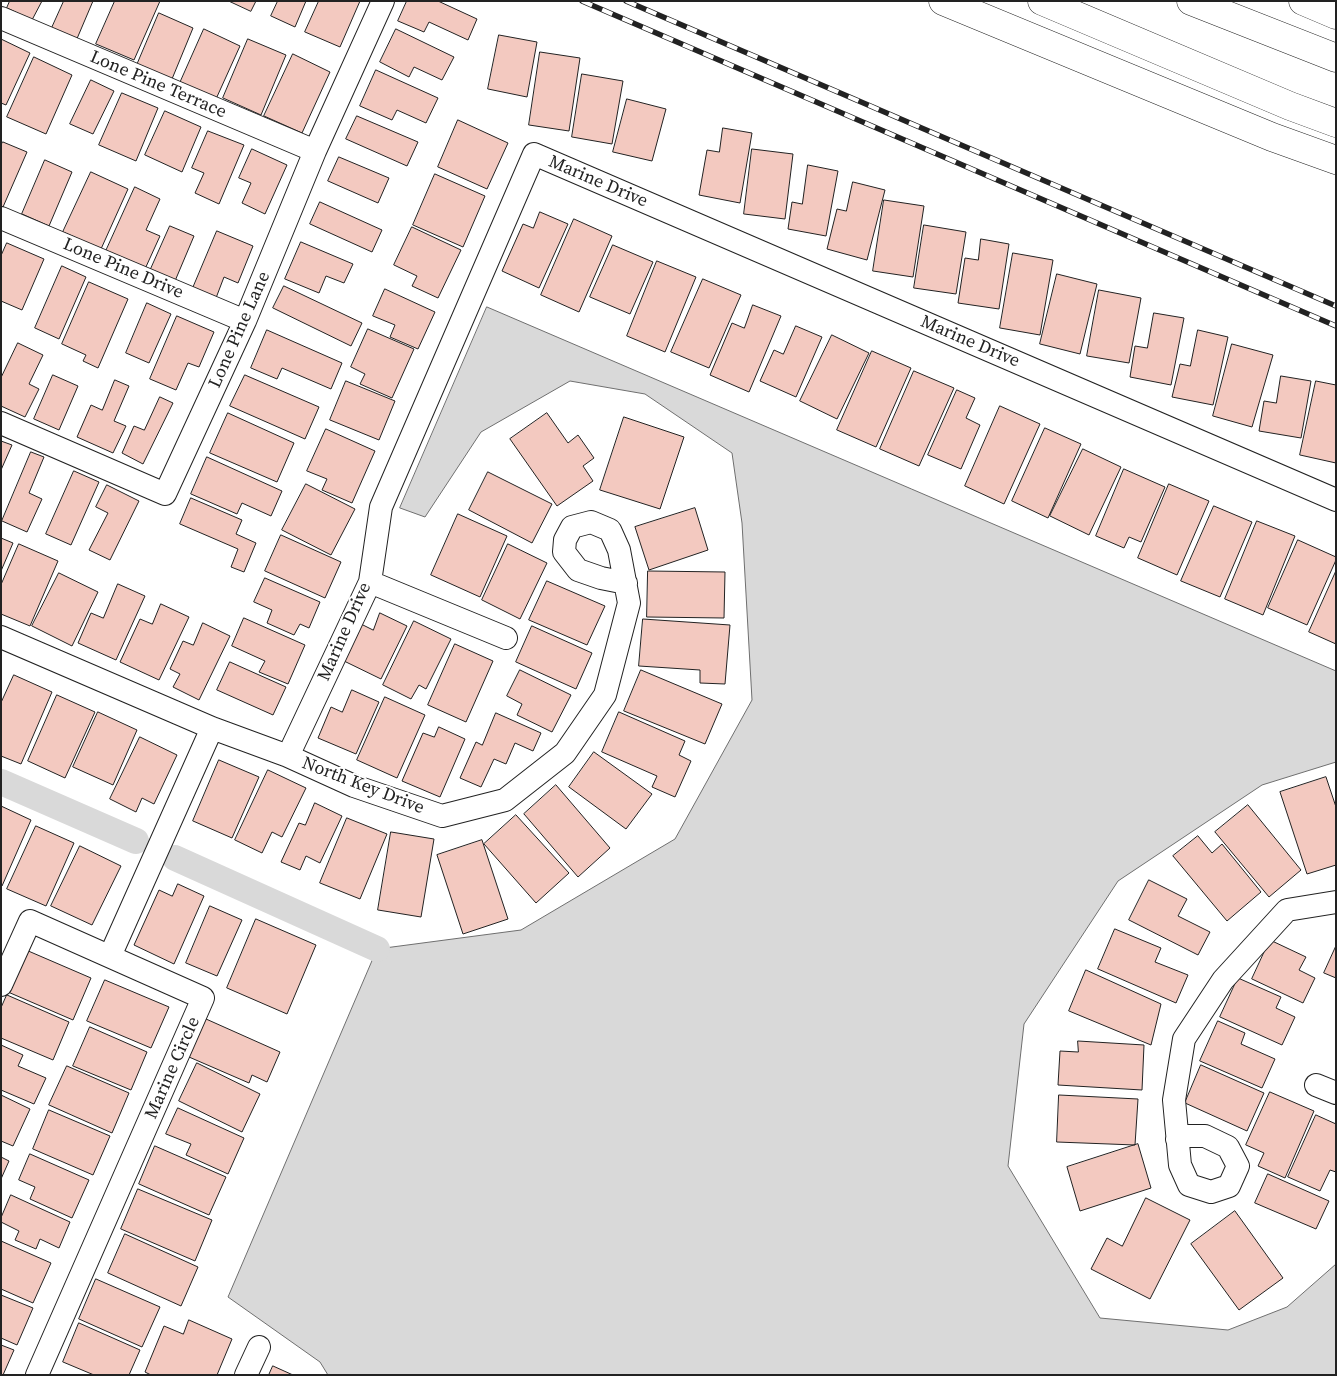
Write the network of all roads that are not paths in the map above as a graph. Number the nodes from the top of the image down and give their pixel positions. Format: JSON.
{"nodes":[{"id":1,"x":383,"y":1,"type":"edge"},
{"id":2,"x":943,"y":1,"type":"edge"},
{"id":3,"x":1042,"y":1,"type":"edge"},
{"id":4,"x":1191,"y":1,"type":"edge"},
{"id":5,"x":1303,"y":1,"type":"edge"},
{"id":6,"x":1336,"y":15,"type":"edge"},
{"id":7,"x":1,"y":18,"type":"edge"},
{"id":8,"x":1336,"y":58,"type":"edge"},
{"id":9,"x":1336,"y":123,"type":"edge"},
{"id":10,"x":315,"y":151,"type":"junction"},
{"id":11,"x":1336,"y":160,"type":"edge"},
{"id":12,"x":1,"y":218,"type":"edge"},
{"id":13,"x":246,"y":321,"type":"junction"},
{"id":14,"x":1,"y":423,"type":"edge"},
{"id":15,"x":1336,"y":500,"type":"edge"},
{"id":16,"x":370,"y":582,"type":"junction"},
{"id":17,"x":626,"y":583,"type":"dead end"},
{"id":18,"x":1,"y":637,"type":"edge"},
{"id":19,"x":506,"y":638,"type":"dead end"},
{"id":20,"x":212,"y":728,"type":"junction"},
{"id":21,"x":288,"y":756,"type":"junction"},
{"id":22,"x":1336,"y":902,"type":"edge"},
{"id":23,"x":110,"y":956,"type":"junction"},
{"id":24,"x":1,"y":984,"type":"edge"},
{"id":25,"x":1177,"y":1138,"type":"dead end"},
{"id":26,"x":259,"y":1347,"type":"dead end"},
{"id":27,"x":37,"y":1375,"type":"edge"},
{"id":28,"x":246,"y":1375,"type":"edge"}],
"edges":[{"from":1,"to":10,"type":"street","name":"Lone Pine Lane"},
{"from":2,"to":11,"type":"highway"},
{"from":3,"to":9,"type":"highway"},
{"from":4,"to":8,"type":"highway"},
{"from":5,"to":6,"type":"highway"},
{"from":7,"to":10,"type":"street","name":"Lone Pine Terrace"},
{"from":10,"to":13,"type":"street","name":"Lone Pine Lane"},
{"from":12,"to":13,"type":"street","name":"Lone Pine Drive"},
{"from":13,"to":14,"type":"street","name":"Lone Pine Lane"},
{"from":15,"to":16,"type":"street","name":"Marine Drive"},
{"from":16,"to":19,"type":"street"},
{"from":16,"to":21,"type":"street","name":"Marine Drive"},
{"from":17,"to":21,"type":"street","name":"North Key Drive"},
{"from":18,"to":20,"type":"street"},
{"from":20,"to":21,"type":"street"},
{"from":20,"to":23,"type":"street"},
{"from":22,"to":25,"type":"street"},
{"from":23,"to":24,"type":"street","name":"Marine Circle"},
{"from":23,"to":27,"type":"street","name":"Marine Circle"},
{"from":26,"to":28,"type":"street"}]}
